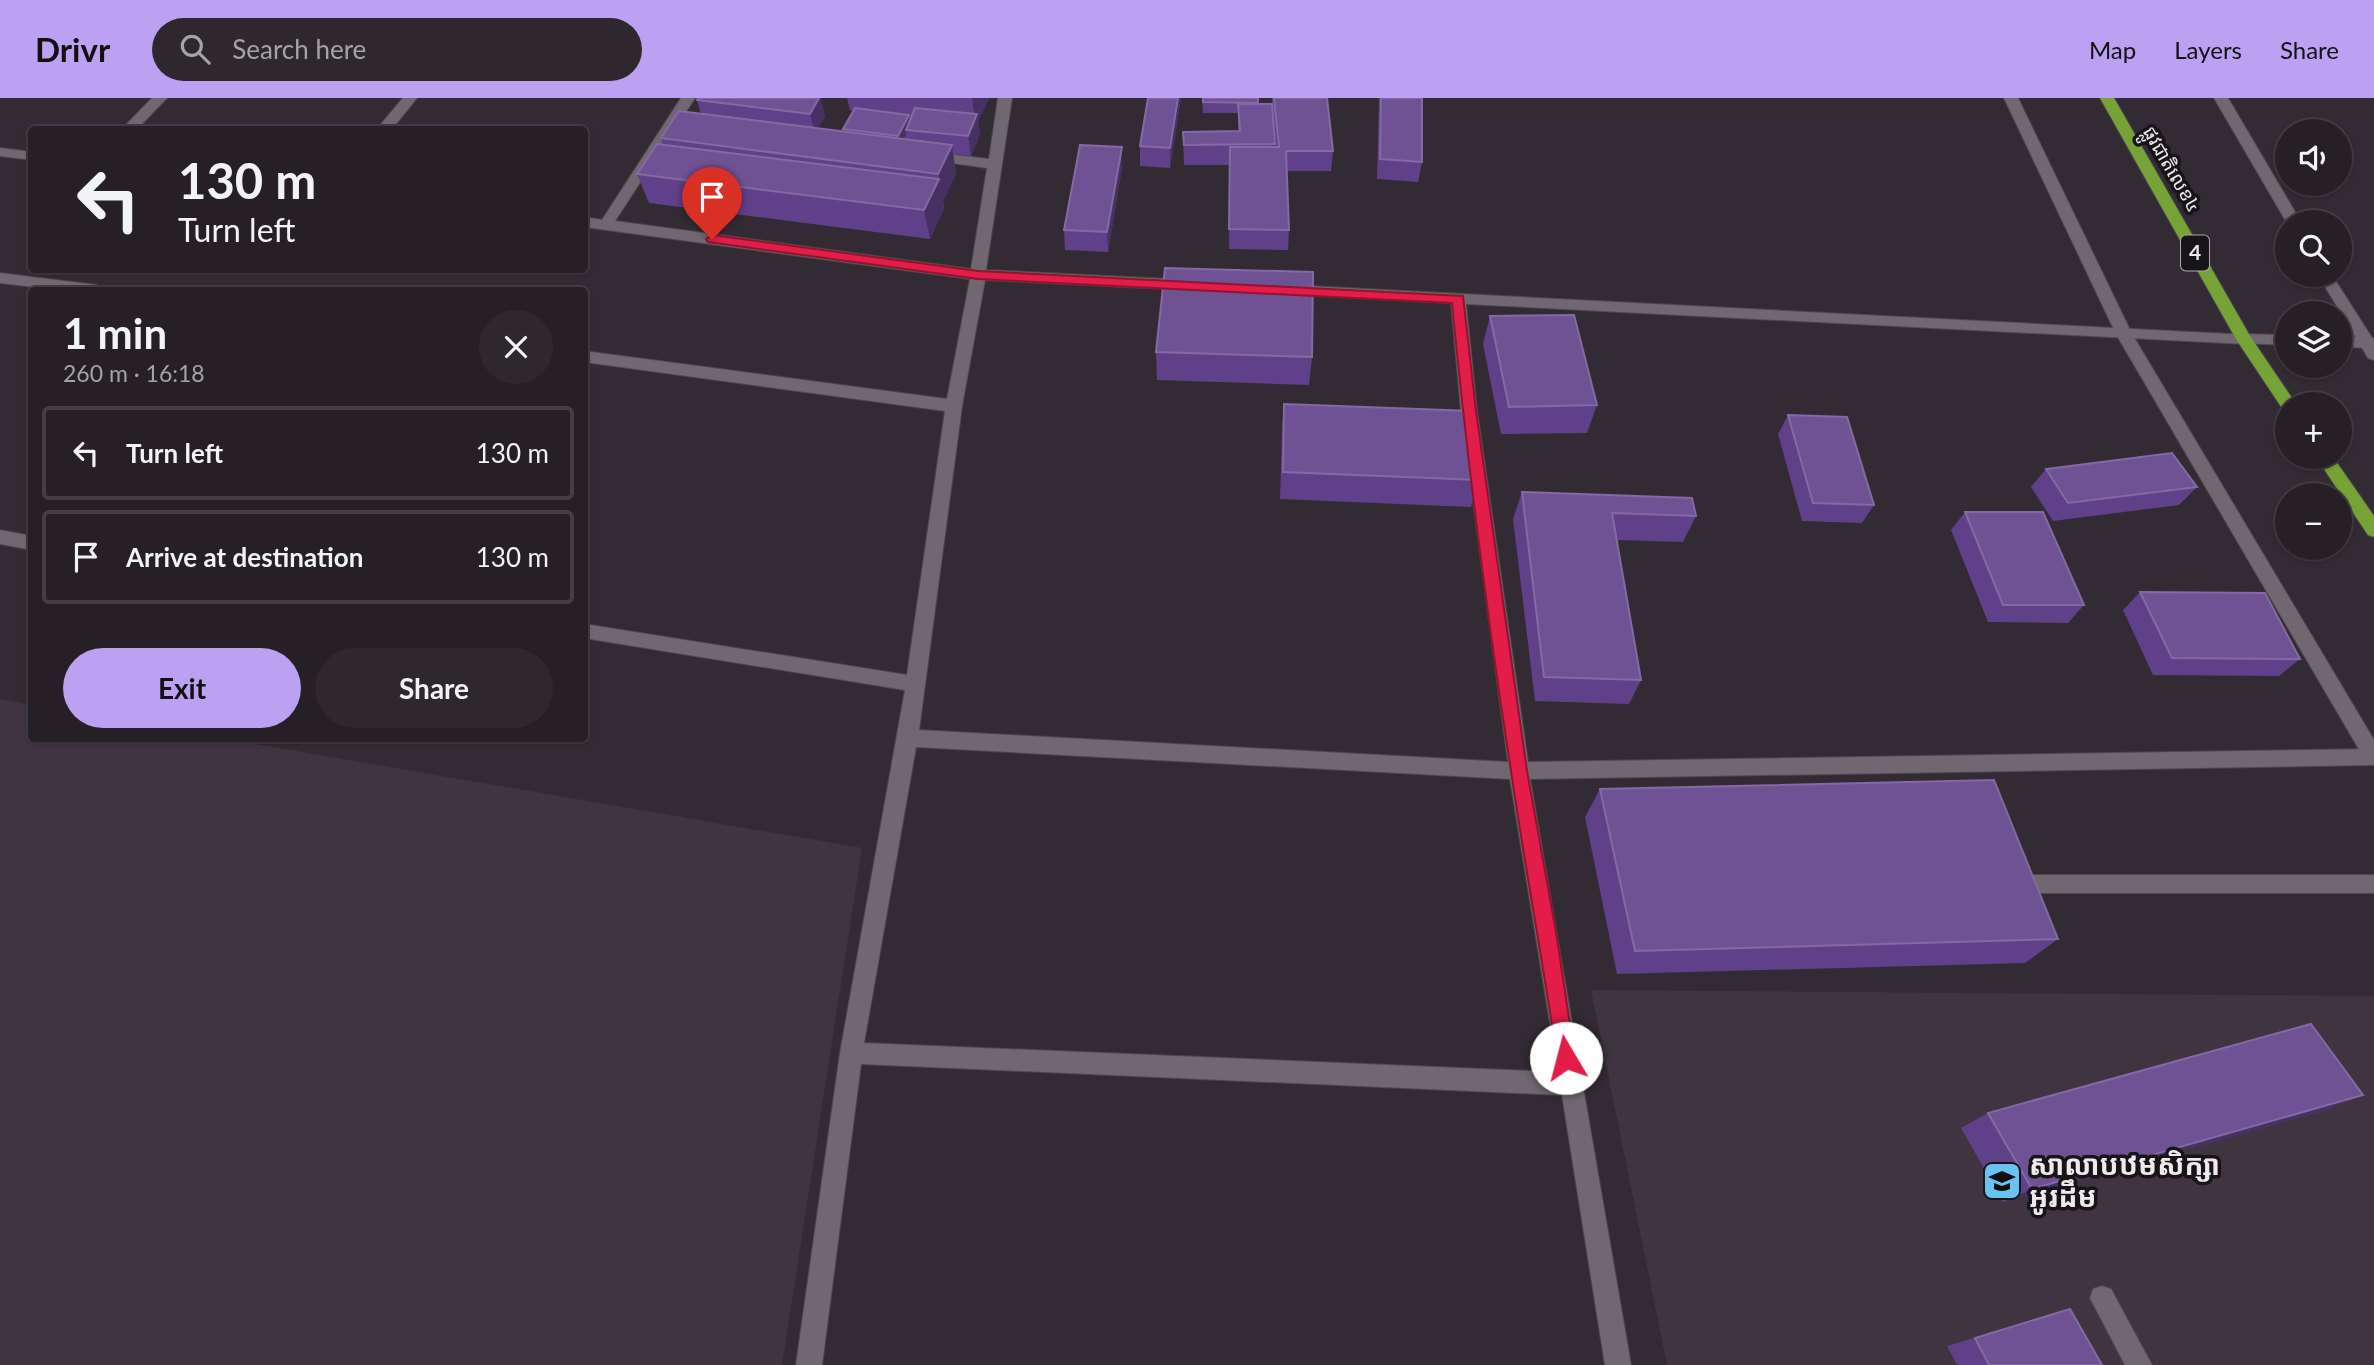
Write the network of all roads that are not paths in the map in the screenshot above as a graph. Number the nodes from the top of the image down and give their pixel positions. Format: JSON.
{"nodes":[{"id":1,"x":160,"y":98,"type":"edge"},
{"id":2,"x":410,"y":98,"type":"edge"},
{"id":3,"x":688,"y":98,"type":"edge"},
{"id":4,"x":1005,"y":98,"type":"edge"},
{"id":5,"x":2011,"y":98,"type":"edge"},
{"id":6,"x":2107,"y":98,"type":"edge"},
{"id":7,"x":2221,"y":98,"type":"edge"},
{"id":8,"x":132,"y":126,"type":"edge"},
{"id":9,"x":386,"y":126,"type":"edge"},
{"id":10,"x":0,"y":152,"type":"edge"},
{"id":11,"x":913,"y":154,"type":"edge"},
{"id":12,"x":28,"y":156,"type":"edge"},
{"id":13,"x":993,"y":164,"type":"junction"},
{"id":14,"x":2287,"y":210,"type":"edge"},
{"id":15,"x":588,"y":222,"type":"edge"},
{"id":16,"x":606,"y":224,"type":"junction"},
{"id":17,"x":978,"y":275,"type":"junction"},
{"id":18,"x":0,"y":278,"type":"edge"},
{"id":19,"x":1212,"y":286,"type":"edge"},
{"id":20,"x":73,"y":287,"type":"edge"},
{"id":21,"x":2333,"y":287,"type":"edge"},
{"id":22,"x":1266,"y":289,"type":"edge"},
{"id":23,"x":1458,"y":299,"type":"junction"},
{"id":24,"x":2124,"y":334,"type":"junction"},
{"id":25,"x":2244,"y":339,"type":"junction"},
{"id":26,"x":2275,"y":340,"type":"edge"},
{"id":27,"x":2352,"y":344,"type":"edge"},
{"id":28,"x":2371,"y":346,"type":"edge"},
{"id":29,"x":588,"y":357,"type":"edge"},
{"id":30,"x":2280,"y":392,"type":"edge"},
{"id":31,"x":954,"y":406,"type":"junction"},
{"id":32,"x":2332,"y":469,"type":"edge"},
{"id":33,"x":2374,"y":530,"type":"edge"},
{"id":34,"x":0,"y":537,"type":"edge"},
{"id":35,"x":28,"y":541,"type":"edge"},
{"id":36,"x":588,"y":632,"type":"edge"},
{"id":37,"x":916,"y":684,"type":"junction"},
{"id":38,"x":908,"y":738,"type":"junction"},
{"id":39,"x":2374,"y":757,"type":"edge"},
{"id":40,"x":1519,"y":771,"type":"junction"},
{"id":41,"x":2011,"y":884,"type":"edge"},
{"id":42,"x":2374,"y":884,"type":"edge"},
{"id":43,"x":851,"y":1053,"type":"junction"},
{"id":44,"x":1570,"y":1084,"type":"junction"},
{"id":45,"x":2102,"y":1298,"type":"dead end"},
{"id":46,"x":810,"y":1365,"type":"edge"},
{"id":47,"x":1618,"y":1365,"type":"edge"},
{"id":48,"x":2139,"y":1365,"type":"edge"}],
"edges":[{"from":1,"to":8,"type":"street"},
{"from":2,"to":9,"type":"street"},
{"from":3,"to":16,"type":"street"},
{"from":4,"to":13,"type":"street"},
{"from":5,"to":24,"type":"street"},
{"from":6,"to":25,"type":"highway","name":"ផ្លូវជាតិលេខ៤","number":"4"},
{"from":7,"to":14,"type":"street"},
{"from":10,"to":12,"type":"street"},
{"from":11,"to":13,"type":"street"},
{"from":13,"to":17,"type":"street"},
{"from":15,"to":16,"type":"street"},
{"from":16,"to":17,"type":"street"},
{"from":17,"to":19,"type":"street"},
{"from":17,"to":31,"type":"street"},
{"from":18,"to":20,"type":"street"},
{"from":21,"to":28,"type":"street"},
{"from":22,"to":23,"type":"street"},
{"from":23,"to":24,"type":"street"},
{"from":23,"to":40,"type":"street"},
{"from":24,"to":25,"type":"street"},
{"from":24,"to":39,"type":"street"},
{"from":25,"to":26,"type":"street"},
{"from":25,"to":30,"type":"highway","name":"ផ្លូវជាតិលេខ៤","number":"4"},
{"from":27,"to":28,"type":"street"},
{"from":29,"to":31,"type":"street"},
{"from":31,"to":37,"type":"street"},
{"from":32,"to":33,"type":"highway"},
{"from":34,"to":35,"type":"street"},
{"from":36,"to":37,"type":"street"},
{"from":37,"to":38,"type":"street"},
{"from":38,"to":40,"type":"street"},
{"from":38,"to":43,"type":"street"},
{"from":39,"to":40,"type":"street"},
{"from":40,"to":44,"type":"street"},
{"from":41,"to":42,"type":"street"},
{"from":43,"to":44,"type":"street"},
{"from":43,"to":46,"type":"street"},
{"from":44,"to":47,"type":"street"},
{"from":45,"to":48,"type":"street"}]}
